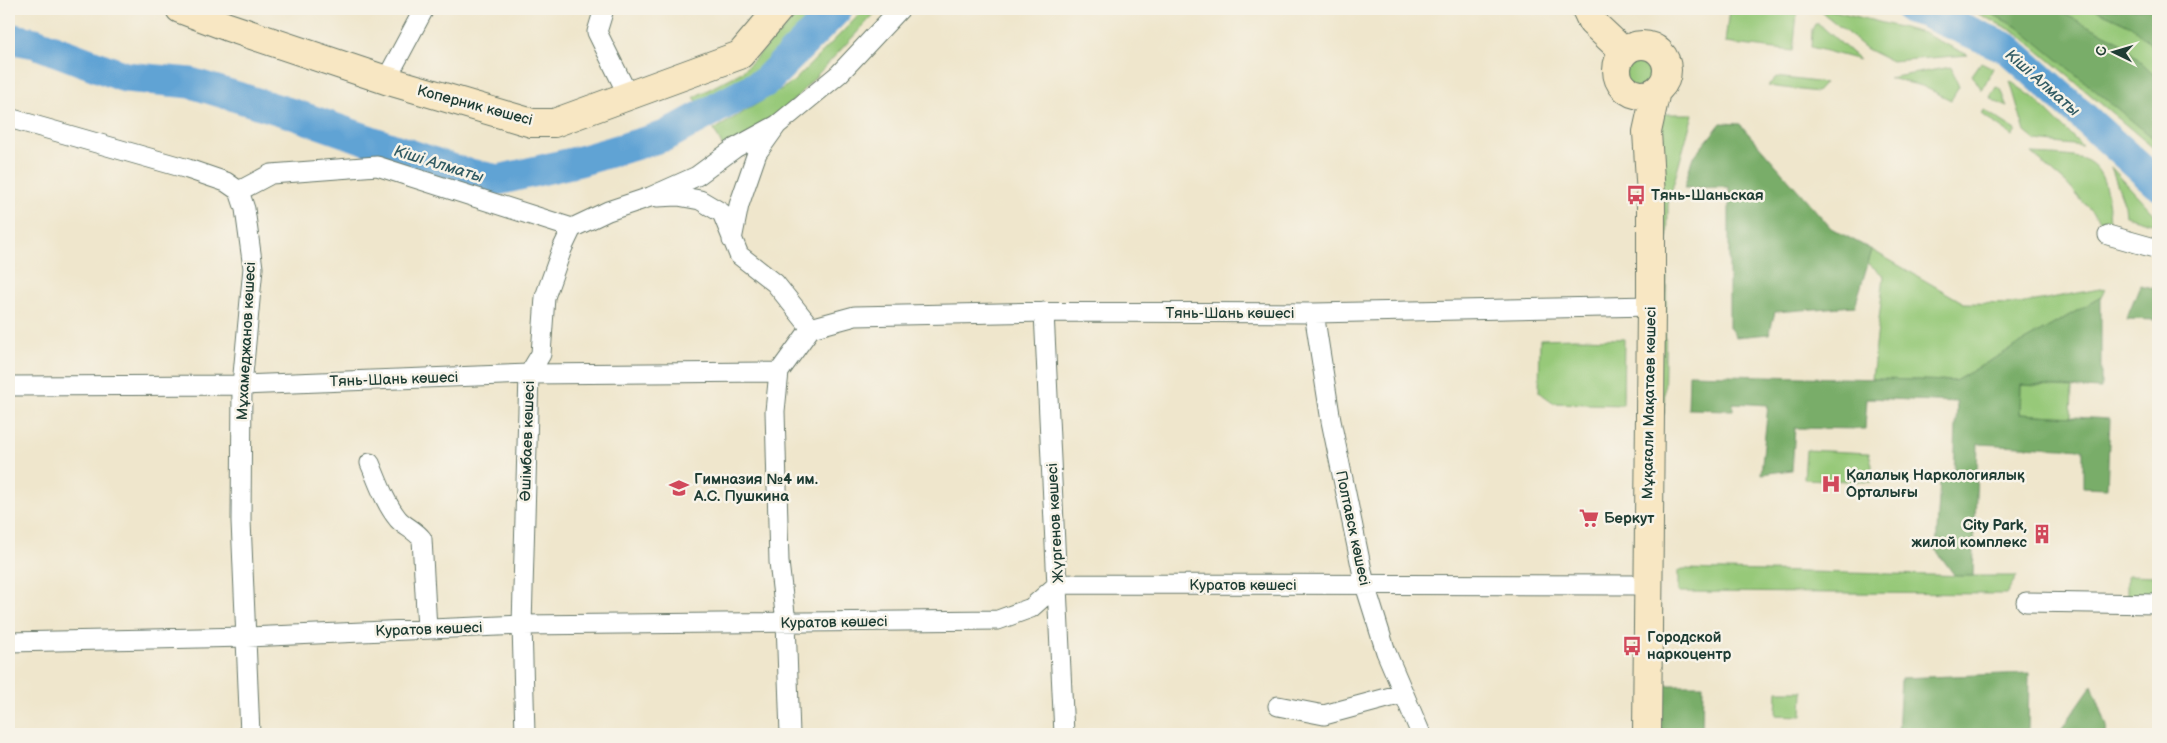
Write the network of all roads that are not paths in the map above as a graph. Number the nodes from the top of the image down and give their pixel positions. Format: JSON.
{"nodes":[{"id":1,"x":180,"y":9,"type":"edge"},
{"id":2,"x":424,"y":9,"type":"edge"},
{"id":3,"x":604,"y":9,"type":"edge"},
{"id":4,"x":779,"y":9,"type":"edge"},
{"id":5,"x":900,"y":9,"type":"edge"},
{"id":6,"x":1586,"y":9,"type":"edge"},
{"id":7,"x":1624,"y":52,"type":"junction"},
{"id":8,"x":386,"y":80,"type":"junction"},
{"id":9,"x":1644,"y":93,"type":"junction"},
{"id":10,"x":628,"y":95,"type":"junction"},
{"id":11,"x":9,"y":118,"type":"edge"},
{"id":12,"x":776,"y":125,"type":"junction"},
{"id":13,"x":239,"y":191,"type":"junction"},
{"id":14,"x":650,"y":197,"type":"junction"},
{"id":15,"x":572,"y":228,"type":"junction"},
{"id":16,"x":2108,"y":235,"type":"dead end"},
{"id":17,"x":732,"y":240,"type":"junction"},
{"id":18,"x":2158,"y":248,"type":"edge"},
{"id":19,"x":1650,"y":306,"type":"junction"},
{"id":20,"x":1044,"y":312,"type":"junction"},
{"id":21,"x":1314,"y":313,"type":"junction"},
{"id":22,"x":810,"y":328,"type":"junction"},
{"id":23,"x":779,"y":372,"type":"junction"},
{"id":24,"x":529,"y":374,"type":"junction"},
{"id":25,"x":242,"y":384,"type":"junction"},
{"id":26,"x":9,"y":386,"type":"edge"},
{"id":27,"x":370,"y":463,"type":"dead end"},
{"id":28,"x":1058,"y":584,"type":"junction"},
{"id":29,"x":1365,"y":585,"type":"junction"},
{"id":30,"x":1648,"y":585,"type":"junction"},
{"id":31,"x":2026,"y":602,"type":"dead end"},
{"id":32,"x":2158,"y":604,"type":"edge"},
{"id":33,"x":786,"y":622,"type":"junction"},
{"id":34,"x":522,"y":625,"type":"junction"},
{"id":35,"x":427,"y":629,"type":"junction"},
{"id":36,"x":246,"y":637,"type":"junction"},
{"id":37,"x":9,"y":642,"type":"edge"},
{"id":38,"x":1402,"y":694,"type":"junction"},
{"id":39,"x":1278,"y":706,"type":"dead end"},
{"id":40,"x":250,"y":734,"type":"edge"},
{"id":41,"x":524,"y":734,"type":"edge"},
{"id":42,"x":790,"y":734,"type":"edge"},
{"id":43,"x":1064,"y":734,"type":"edge"},
{"id":44,"x":1421,"y":734,"type":"edge"},
{"id":45,"x":1647,"y":734,"type":"edge"}],
"edges":[{"from":1,"to":8,"type":"street","name":"Коперник көшесі"},
{"from":2,"to":8,"type":"street"},
{"from":3,"to":10,"type":"street"},
{"from":4,"to":10,"type":"street","name":"Коперник көшесі"},
{"from":5,"to":12,"type":"street"},
{"from":6,"to":7,"type":"street"},
{"from":7,"to":9,"type":"street"},
{"from":7,"to":9,"type":"street"},
{"from":8,"to":10,"type":"street","name":"Коперник көшесі"},
{"from":9,"to":19,"type":"street","name":"Мұқағали Мақатаев көшесі"},
{"from":11,"to":13,"type":"street"},
{"from":12,"to":14,"type":"street"},
{"from":12,"to":17,"type":"street"},
{"from":13,"to":15,"type":"street"},
{"from":13,"to":25,"type":"street","name":"Мұхамеджанов көшесі"},
{"from":14,"to":15,"type":"street"},
{"from":14,"to":17,"type":"street"},
{"from":15,"to":24,"type":"street","name":"Әшімбаев көшесі"},
{"from":16,"to":18,"type":"street"},
{"from":17,"to":22,"type":"street"},
{"from":19,"to":21,"type":"street","name":"Тянь-Шань көшесі"},
{"from":19,"to":30,"type":"street","name":"Мұқағали Мақатаев көшесі"},
{"from":20,"to":21,"type":"street","name":"Тянь-Шань көшесі"},
{"from":20,"to":22,"type":"street","name":"Тянь-Шань көшесі"},
{"from":20,"to":28,"type":"street","name":"Жүргенов көшесі"},
{"from":21,"to":29,"type":"street","name":"Полтавск көшесі"},
{"from":22,"to":23,"type":"street"},
{"from":23,"to":24,"type":"street","name":"Тянь-Шань көшесі"},
{"from":23,"to":33,"type":"street"},
{"from":24,"to":25,"type":"street","name":"Тянь-Шань көшесі"},
{"from":24,"to":34,"type":"street","name":"Әшімбаев көшесі"},
{"from":25,"to":26,"type":"street","name":"Тянь-Шань көшесі"},
{"from":25,"to":36,"type":"street","name":"Мұхамеджанов көшесі"},
{"from":27,"to":35,"type":"street"},
{"from":28,"to":29,"type":"street","name":"Куратов көшесі"},
{"from":28,"to":33,"type":"street","name":"Куратов көшесі"},
{"from":28,"to":43,"type":"street","name":"Жүргенов көшесі"},
{"from":29,"to":30,"type":"street","name":"Куратов көшесі"},
{"from":29,"to":38,"type":"street","name":"Полтавск көшесі"},
{"from":30,"to":45,"type":"street","name":"Мұқағали Мақатаев көшесі"},
{"from":31,"to":32,"type":"street"},
{"from":33,"to":34,"type":"street","name":"Куратов көшесі"},
{"from":33,"to":42,"type":"street"},
{"from":34,"to":35,"type":"street","name":"Куратов көшесі"},
{"from":34,"to":41,"type":"street","name":"Әшімбаев көшесі"},
{"from":35,"to":36,"type":"street","name":"Куратов көшесі"},
{"from":36,"to":37,"type":"street","name":"Куратов көшесі"},
{"from":36,"to":40,"type":"street","name":"Мұхамеджанов көшесі"},
{"from":38,"to":39,"type":"street"},
{"from":38,"to":44,"type":"street","name":"Полтавск көшесі"}]}
